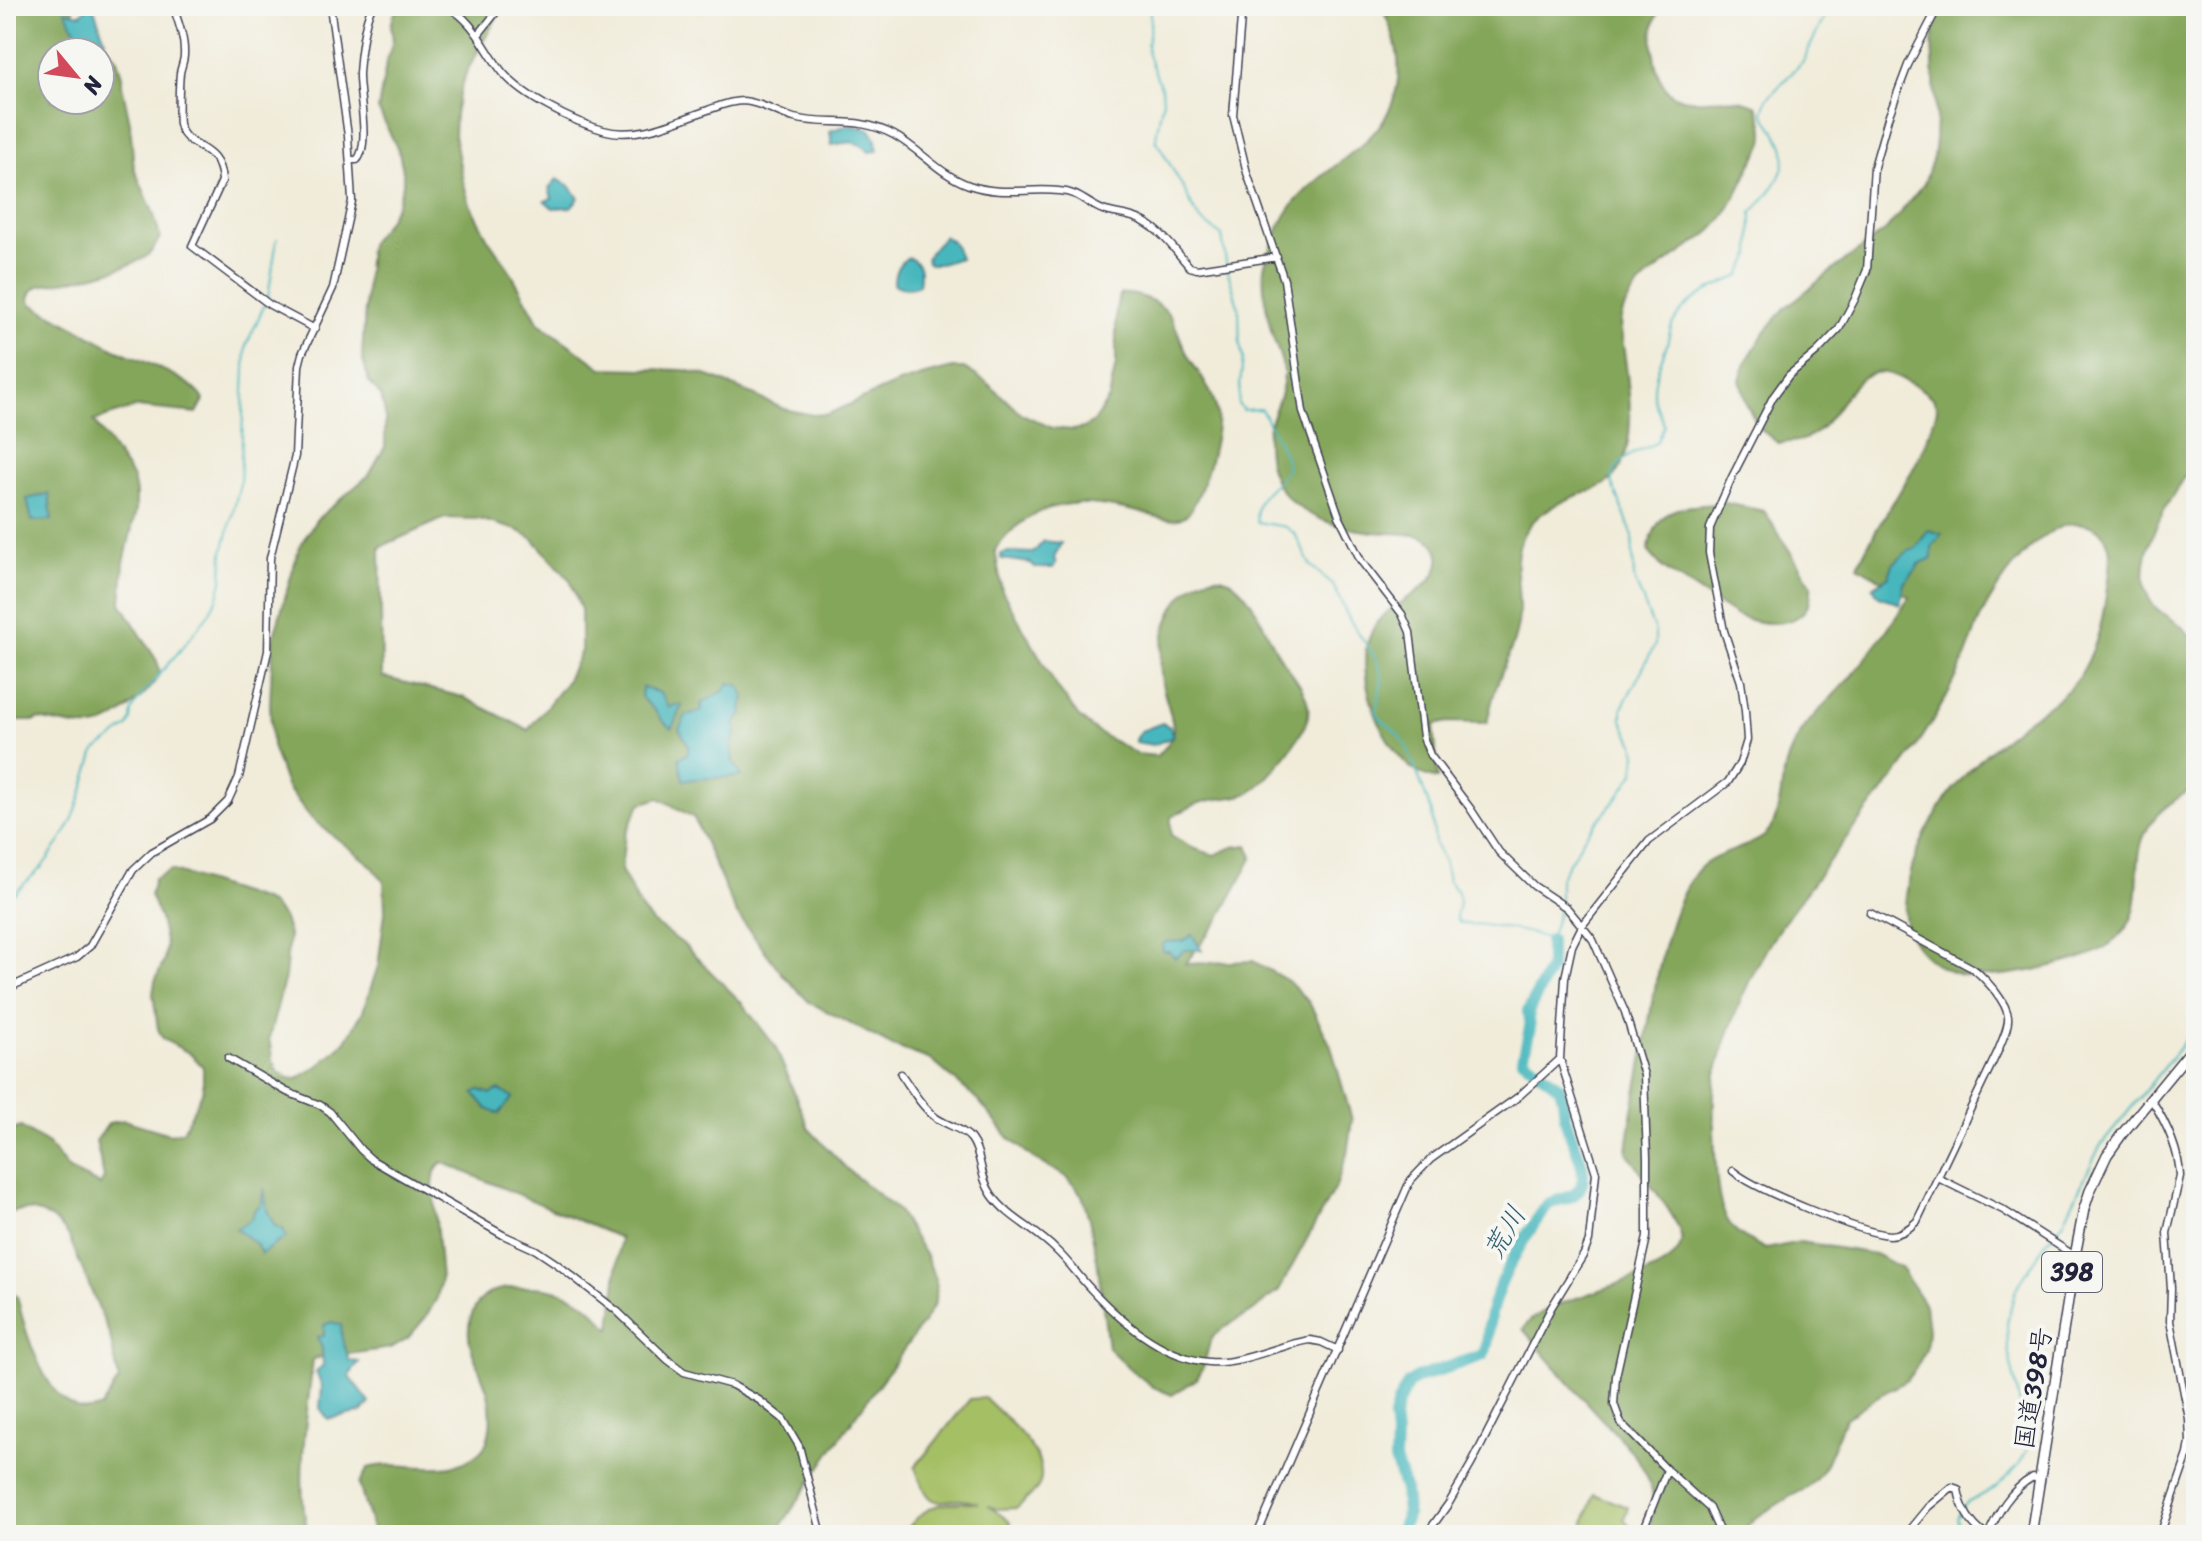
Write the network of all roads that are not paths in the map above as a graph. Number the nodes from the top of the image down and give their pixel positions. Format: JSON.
{"nodes":[{"id":1,"x":173,"y":6,"type":"edge"},
{"id":2,"x":330,"y":6,"type":"edge"},
{"id":3,"x":372,"y":6,"type":"edge"},
{"id":4,"x":446,"y":6,"type":"edge"},
{"id":5,"x":501,"y":6,"type":"edge"},
{"id":6,"x":1242,"y":6,"type":"edge"},
{"id":7,"x":1942,"y":6,"type":"edge"},
{"id":8,"x":479,"y":34,"type":"junction"},
{"id":9,"x":350,"y":160,"type":"junction"},
{"id":10,"x":1277,"y":257,"type":"junction"},
{"id":11,"x":315,"y":329,"type":"junction"},
{"id":12,"x":1870,"y":913,"type":"dead end"},
{"id":13,"x":1582,"y":926,"type":"junction"},
{"id":14,"x":6,"y":993,"type":"edge"},
{"id":15,"x":2196,"y":1044,"type":"edge"},
{"id":16,"x":228,"y":1058,"type":"dead end"},
{"id":17,"x":1560,"y":1059,"type":"junction"},
{"id":18,"x":901,"y":1074,"type":"dead end"},
{"id":19,"x":2151,"y":1099,"type":"junction"},
{"id":20,"x":1733,"y":1171,"type":"dead end"},
{"id":21,"x":1938,"y":1178,"type":"junction"},
{"id":22,"x":2075,"y":1256,"type":"junction"},
{"id":23,"x":1338,"y":1350,"type":"junction"},
{"id":24,"x":1667,"y":1470,"type":"junction"},
{"id":25,"x":2041,"y":1481,"type":"junction"},
{"id":26,"x":822,"y":1535,"type":"edge"},
{"id":27,"x":1257,"y":1535,"type":"edge"},
{"id":28,"x":1426,"y":1535,"type":"edge"},
{"id":29,"x":1641,"y":1535,"type":"edge"},
{"id":30,"x":1721,"y":1535,"type":"edge"},
{"id":31,"x":1905,"y":1535,"type":"edge"},
{"id":32,"x":1987,"y":1535,"type":"edge"},
{"id":33,"x":2031,"y":1535,"type":"edge"},
{"id":34,"x":2160,"y":1535,"type":"edge"}],
"edges":[{"from":1,"to":11,"type":"street"},
{"from":2,"to":9,"type":"street"},
{"from":3,"to":9,"type":"street"},
{"from":4,"to":8,"type":"street"},
{"from":5,"to":8,"type":"street"},
{"from":6,"to":10,"type":"street"},
{"from":7,"to":13,"type":"street"},
{"from":8,"to":10,"type":"street"},
{"from":9,"to":11,"type":"street"},
{"from":10,"to":13,"type":"street"},
{"from":11,"to":14,"type":"street"},
{"from":12,"to":21,"type":"street"},
{"from":13,"to":17,"type":"street"},
{"from":13,"to":24,"type":"street"},
{"from":15,"to":19,"type":"highway","name":"国道398号","number":"398"},
{"from":16,"to":26,"type":"street"},
{"from":17,"to":23,"type":"street"},
{"from":17,"to":28,"type":"street"},
{"from":18,"to":23,"type":"street"},
{"from":19,"to":22,"type":"highway","name":"国道398号","number":"398"},
{"from":19,"to":34,"type":"street"},
{"from":20,"to":21,"type":"street"},
{"from":21,"to":22,"type":"street"},
{"from":22,"to":25,"type":"highway","name":"国道398号","number":"398"},
{"from":23,"to":27,"type":"street"},
{"from":24,"to":29,"type":"street"},
{"from":24,"to":30,"type":"street"},
{"from":25,"to":32,"type":"street"},
{"from":25,"to":33,"type":"highway","name":"国道398号","number":"398"},
{"from":31,"to":32,"type":"street"}]}
